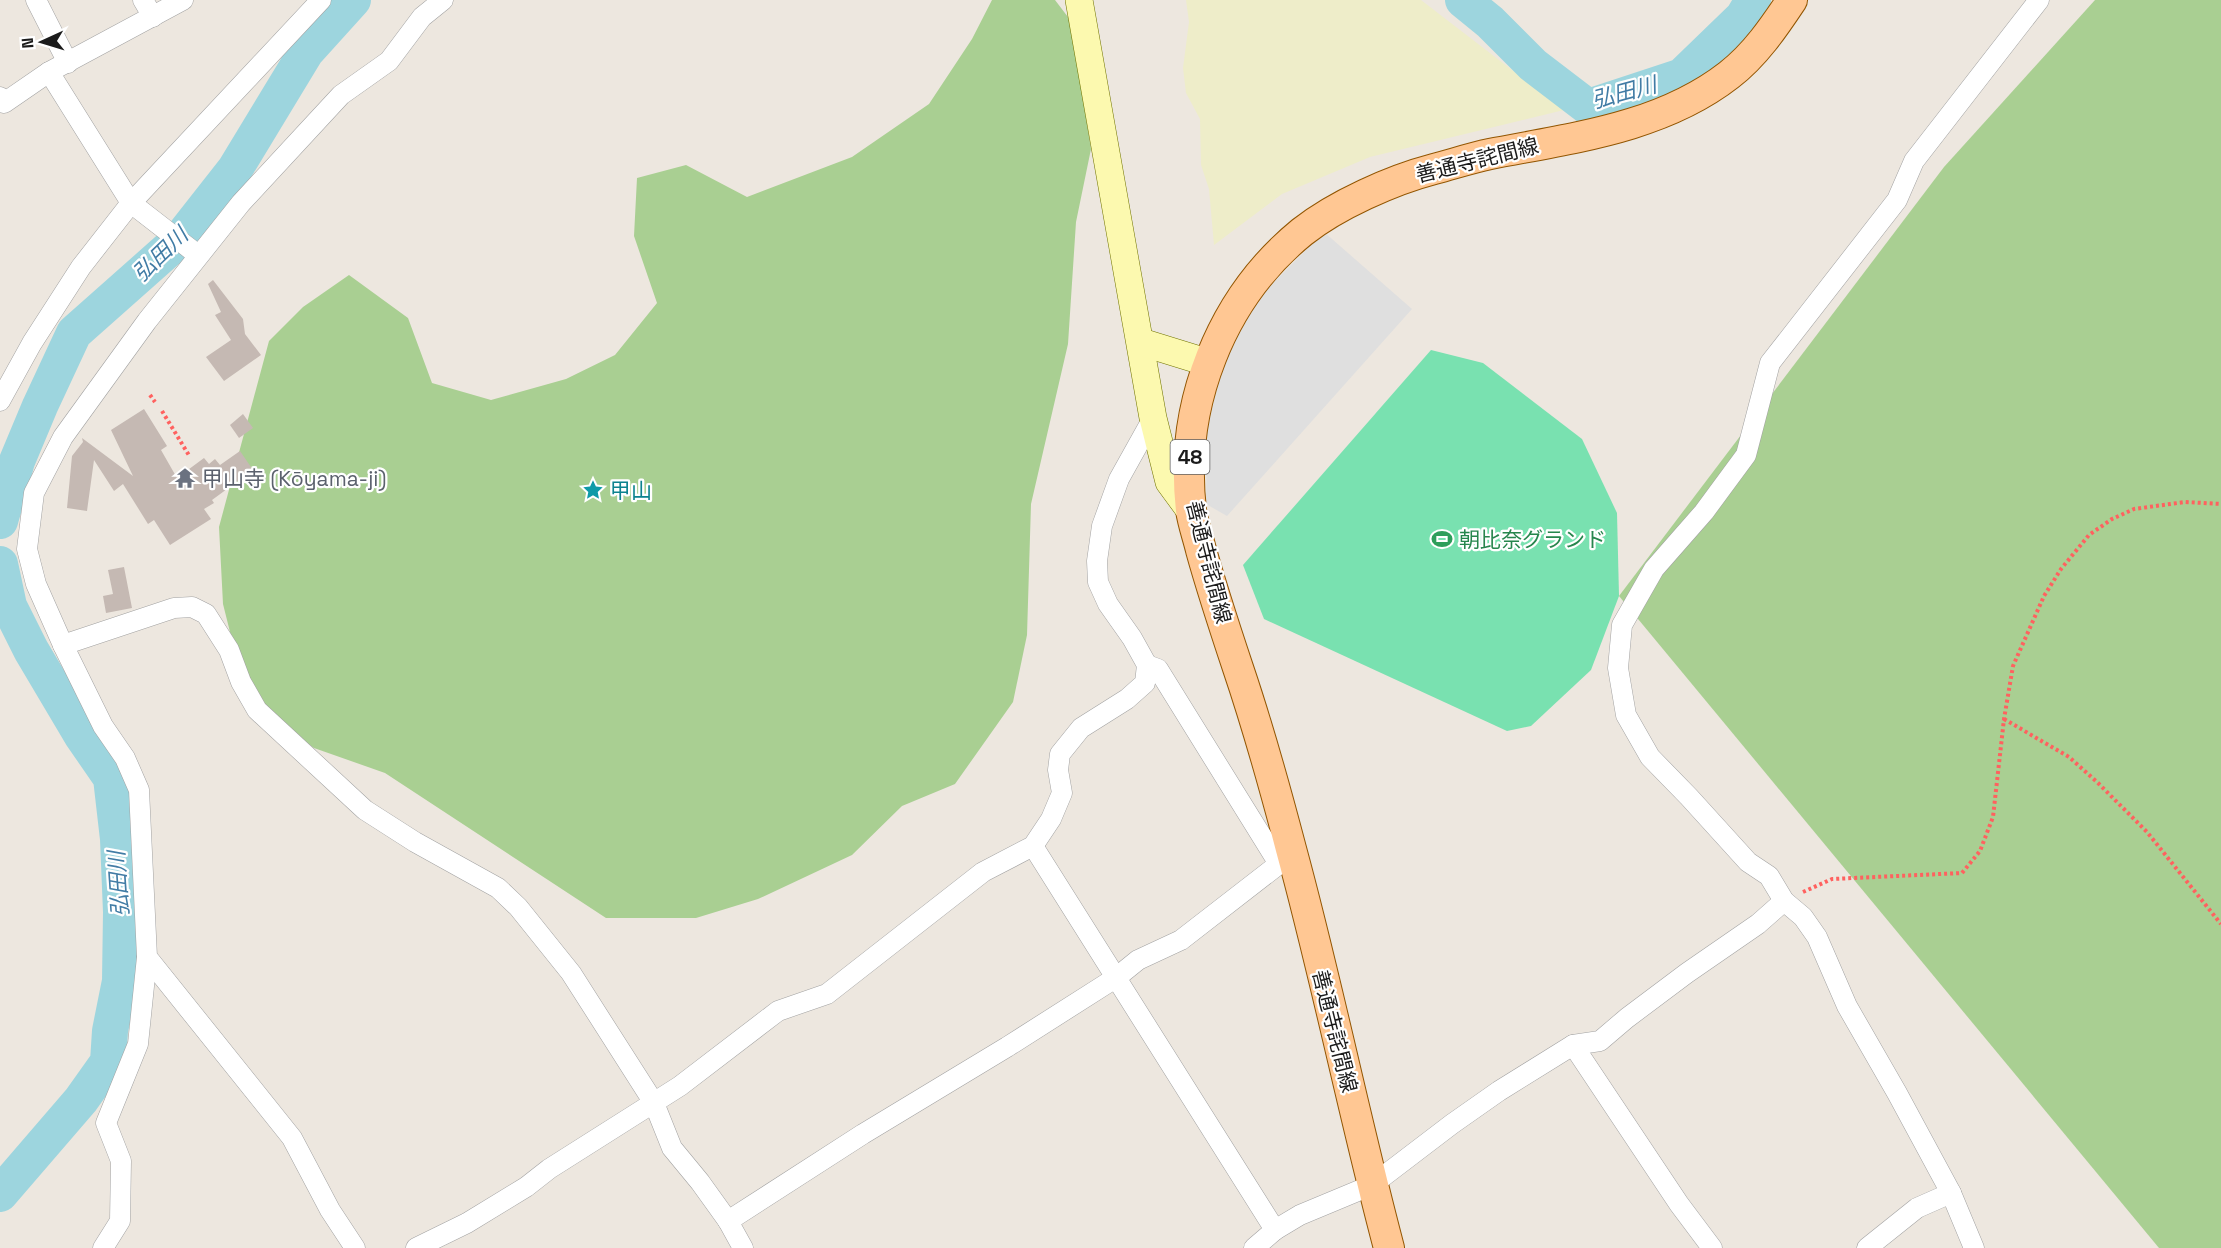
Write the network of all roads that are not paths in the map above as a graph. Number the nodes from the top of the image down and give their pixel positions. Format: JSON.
{"nodes":[{"id":1,"x":36,"y":0,"type":"edge"},
{"id":2,"x":143,"y":0,"type":"edge"},
{"id":3,"x":183,"y":0,"type":"edge"},
{"id":4,"x":321,"y":0,"type":"edge"},
{"id":5,"x":443,"y":0,"type":"edge"},
{"id":6,"x":1079,"y":0,"type":"edge"},
{"id":7,"x":1792,"y":0,"type":"edge"},
{"id":8,"x":2039,"y":0,"type":"edge"},
{"id":9,"x":153,"y":17,"type":"junction"},
{"id":10,"x":68,"y":63,"type":"junction"},
{"id":11,"x":49,"y":72,"type":"junction"},
{"id":12,"x":0,"y":97,"type":"edge"},
{"id":13,"x":131,"y":203,"type":"junction"},
{"id":14,"x":198,"y":255,"type":"junction"},
{"id":15,"x":1141,"y":342,"type":"junction"},
{"id":16,"x":1209,"y":363,"type":"junction"},
{"id":17,"x":0,"y":400,"type":"edge"},
{"id":18,"x":1153,"y":418,"type":"junction"},
{"id":19,"x":1191,"y":512,"type":"junction"},
{"id":20,"x":63,"y":645,"type":"junction"},
{"id":21,"x":1147,"y":665,"type":"junction"},
{"id":22,"x":1033,"y":846,"type":"junction"},
{"id":23,"x":1285,"y":858,"type":"junction"},
{"id":24,"x":1784,"y":901,"type":"junction"},
{"id":25,"x":147,"y":957,"type":"junction"},
{"id":26,"x":1117,"y":977,"type":"junction"},
{"id":27,"x":1573,"y":1045,"type":"junction"},
{"id":28,"x":654,"y":1103,"type":"junction"},
{"id":29,"x":1372,"y":1185,"type":"junction"},
{"id":30,"x":1951,"y":1193,"type":"junction"},
{"id":31,"x":728,"y":1221,"type":"junction"},
{"id":32,"x":1275,"y":1230,"type":"junction"},
{"id":33,"x":103,"y":1248,"type":"edge"},
{"id":34,"x":354,"y":1248,"type":"edge"},
{"id":35,"x":416,"y":1248,"type":"edge"},
{"id":36,"x":743,"y":1248,"type":"edge"},
{"id":37,"x":1254,"y":1248,"type":"edge"},
{"id":38,"x":1389,"y":1248,"type":"edge"},
{"id":39,"x":1712,"y":1248,"type":"edge"},
{"id":40,"x":1867,"y":1248,"type":"edge"},
{"id":41,"x":1974,"y":1248,"type":"edge"}],
"edges":[{"from":1,"to":10,"type":"street"},
{"from":2,"to":9,"type":"street"},
{"from":3,"to":9,"type":"street"},
{"from":4,"to":13,"type":"street"},
{"from":5,"to":14,"type":"street"},
{"from":6,"to":15,"type":"street"},
{"from":7,"to":16,"type":"main road","name":"善通寺詫間線","number":"48"},
{"from":8,"to":24,"type":"street"},
{"from":9,"to":10,"type":"street"},
{"from":10,"to":11,"type":"street"},
{"from":11,"to":12,"type":"street"},
{"from":11,"to":13,"type":"street"},
{"from":13,"to":14,"type":"street"},
{"from":13,"to":17,"type":"street"},
{"from":14,"to":20,"type":"street"},
{"from":15,"to":16,"type":"street"},
{"from":15,"to":18,"type":"street"},
{"from":16,"to":19,"type":"main road","name":"善通寺詫間線","number":"48"},
{"from":18,"to":19,"type":"street"},
{"from":18,"to":21,"type":"street"},
{"from":19,"to":23,"type":"main road","name":"善通寺詫間線","number":"48"},
{"from":20,"to":25,"type":"street"},
{"from":20,"to":28,"type":"street"},
{"from":21,"to":22,"type":"street"},
{"from":21,"to":23,"type":"street"},
{"from":22,"to":26,"type":"street"},
{"from":22,"to":28,"type":"street"},
{"from":23,"to":26,"type":"street"},
{"from":23,"to":29,"type":"main road","name":"善通寺詫間線","number":"48"},
{"from":24,"to":27,"type":"street"},
{"from":24,"to":30,"type":"street"},
{"from":25,"to":33,"type":"street"},
{"from":25,"to":34,"type":"street"},
{"from":26,"to":31,"type":"street"},
{"from":26,"to":32,"type":"street"},
{"from":27,"to":29,"type":"street"},
{"from":27,"to":39,"type":"street"},
{"from":28,"to":31,"type":"street"},
{"from":28,"to":35,"type":"street"},
{"from":29,"to":32,"type":"street"},
{"from":29,"to":38,"type":"main road","name":"善通寺詫間線","number":"48"},
{"from":30,"to":40,"type":"street"},
{"from":30,"to":41,"type":"street"},
{"from":31,"to":36,"type":"street"},
{"from":32,"to":37,"type":"street"}]}
